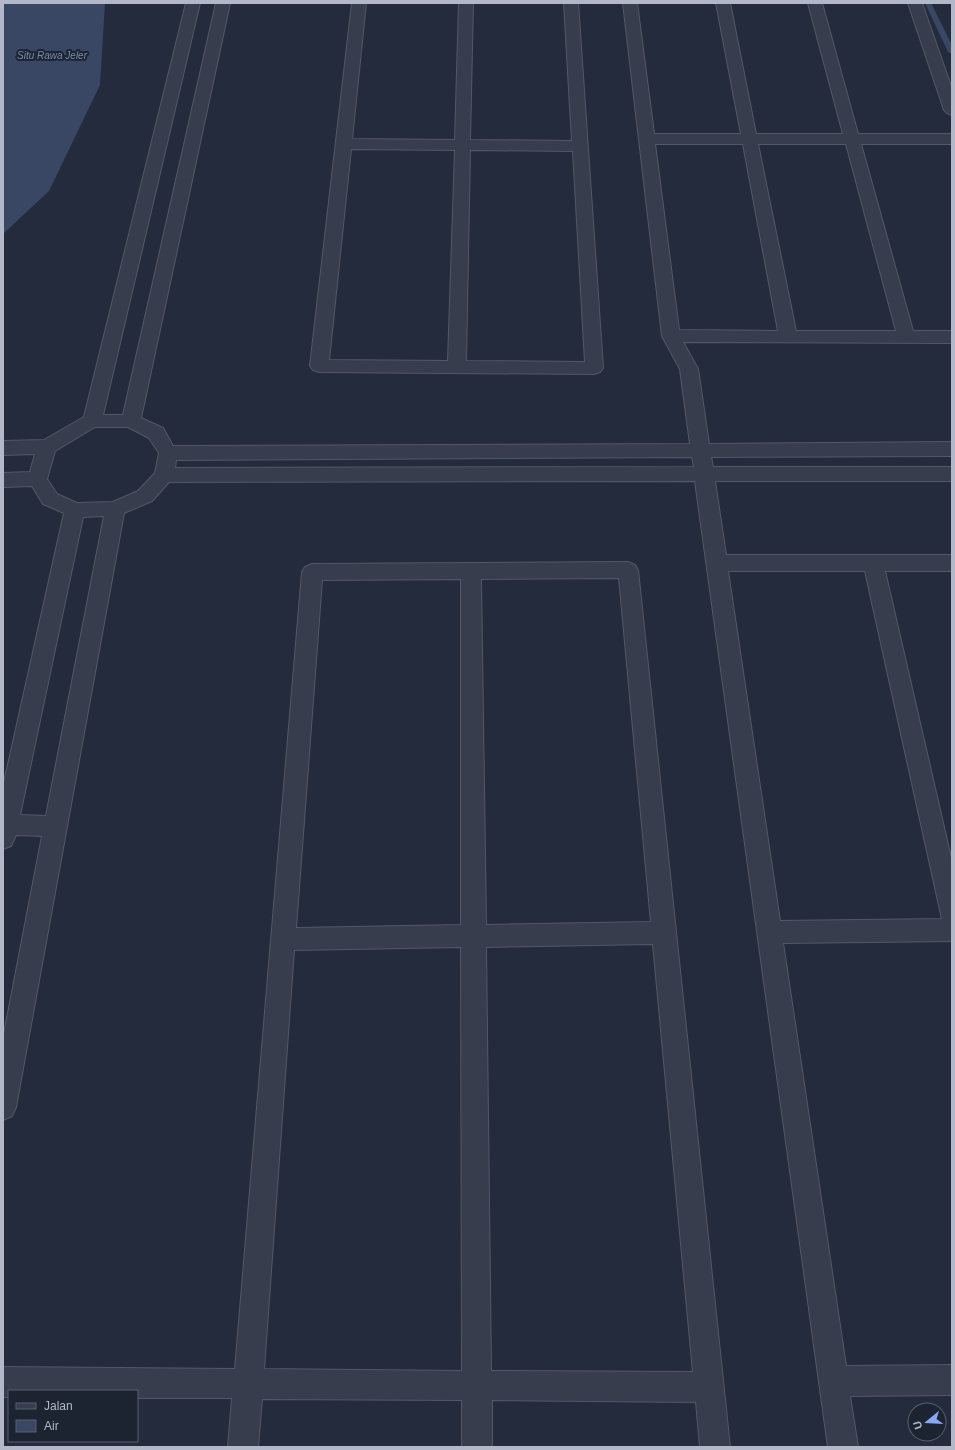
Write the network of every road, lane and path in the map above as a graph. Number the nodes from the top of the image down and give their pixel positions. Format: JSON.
{"nodes":[{"id":1,"x":194,"y":3,"type":"edge"},
{"id":2,"x":223,"y":3,"type":"edge"},
{"id":3,"x":359,"y":3,"type":"edge"},
{"id":4,"x":466,"y":3,"type":"edge"},
{"id":5,"x":571,"y":3,"type":"edge"},
{"id":6,"x":630,"y":3,"type":"edge"},
{"id":7,"x":723,"y":3,"type":"edge"},
{"id":8,"x":815,"y":3,"type":"edge"},
{"id":9,"x":915,"y":3,"type":"edge"},
{"id":10,"x":187,"y":28,"type":"junction"},
{"id":11,"x":218,"y":28,"type":"junction"},
{"id":12,"x":952,"y":110,"type":"edge"},
{"id":13,"x":952,"y":138,"type":"edge"},
{"id":14,"x":647,"y":139,"type":"junction"},
{"id":15,"x":750,"y":139,"type":"junction"},
{"id":16,"x":852,"y":139,"type":"junction"},
{"id":17,"x":343,"y":144,"type":"junction"},
{"id":18,"x":462,"y":145,"type":"junction"},
{"id":19,"x":580,"y":146,"type":"junction"},
{"id":20,"x":169,"y":175,"type":"junction"},
{"id":21,"x":671,"y":336,"type":"junction"},
{"id":22,"x":788,"y":337,"type":"junction"},
{"id":23,"x":906,"y":337,"type":"junction"},
{"id":24,"x":952,"y":337,"type":"edge"},
{"id":25,"x":457,"y":367,"type":"junction"},
{"id":26,"x":92,"y":421,"type":"junction"},
{"id":27,"x":131,"y":421,"type":"junction"},
{"id":28,"x":47,"y":447,"type":"junction"},
{"id":29,"x":3,"y":448,"type":"edge"},
{"id":30,"x":952,"y":449,"type":"edge"},
{"id":31,"x":701,"y":451,"type":"junction"},
{"id":32,"x":168,"y":453,"type":"junction"},
{"id":33,"x":704,"y":474,"type":"junction"},
{"id":34,"x":952,"y":474,"type":"edge"},
{"id":35,"x":164,"y":475,"type":"junction"},
{"id":36,"x":38,"y":479,"type":"junction"},
{"id":37,"x":3,"y":480,"type":"edge"},
{"id":38,"x":75,"y":510,"type":"junction"},
{"id":39,"x":115,"y":510,"type":"junction"},
{"id":40,"x":717,"y":563,"type":"junction"},
{"id":41,"x":873,"y":563,"type":"junction"},
{"id":42,"x":952,"y":563,"type":"edge"},
{"id":43,"x":471,"y":571,"type":"junction"},
{"id":44,"x":55,"y":827,"type":"junction"},
{"id":45,"x":5,"y":832,"type":"edge"},
{"id":46,"x":952,"y":914,"type":"edge"},
{"id":47,"x":952,"y":930,"type":"edge"},
{"id":48,"x":769,"y":932,"type":"junction"},
{"id":49,"x":664,"y":933,"type":"junction"},
{"id":50,"x":474,"y":937,"type":"junction"},
{"id":51,"x":283,"y":939,"type":"junction"},
{"id":52,"x":3,"y":1107,"type":"edge"},
{"id":53,"x":952,"y":1380,"type":"edge"},
{"id":54,"x":833,"y":1381,"type":"junction"},
{"id":55,"x":3,"y":1382,"type":"edge"},
{"id":56,"x":248,"y":1383,"type":"junction"},
{"id":57,"x":477,"y":1386,"type":"junction"},
{"id":58,"x":709,"y":1387,"type":"junction"},
{"id":59,"x":243,"y":1447,"type":"edge"},
{"id":60,"x":477,"y":1447,"type":"edge"},
{"id":61,"x":714,"y":1447,"type":"edge"},
{"id":62,"x":843,"y":1447,"type":"edge"}],
"edges":[{"from":1,"to":10,"type":"street"},
{"from":2,"to":11,"type":"street"},
{"from":3,"to":17,"type":"street"},
{"from":4,"to":18,"type":"street"},
{"from":5,"to":19,"type":"street"},
{"from":6,"to":14,"type":"street"},
{"from":7,"to":15,"type":"street"},
{"from":8,"to":16,"type":"street"},
{"from":9,"to":12,"type":"street"},
{"from":10,"to":11,"type":"street"},
{"from":10,"to":20,"type":"street"},
{"from":11,"to":20,"type":"street"},
{"from":13,"to":16,"type":"street"},
{"from":14,"to":15,"type":"street"},
{"from":14,"to":21,"type":"street"},
{"from":15,"to":16,"type":"street"},
{"from":15,"to":22,"type":"street"},
{"from":16,"to":23,"type":"street"},
{"from":17,"to":18,"type":"street"},
{"from":17,"to":25,"type":"street"},
{"from":18,"to":19,"type":"street"},
{"from":18,"to":25,"type":"street"},
{"from":19,"to":25,"type":"street"},
{"from":20,"to":26,"type":"street"},
{"from":20,"to":27,"type":"street"},
{"from":21,"to":22,"type":"street"},
{"from":21,"to":31,"type":"street"},
{"from":22,"to":23,"type":"street"},
{"from":23,"to":24,"type":"street"},
{"from":26,"to":27,"type":"street"},
{"from":26,"to":28,"type":"street"},
{"from":27,"to":32,"type":"street"},
{"from":28,"to":29,"type":"street"},
{"from":28,"to":36,"type":"street"},
{"from":30,"to":31,"type":"street"},
{"from":31,"to":32,"type":"street"},
{"from":31,"to":33,"type":"street"},
{"from":32,"to":35,"type":"street"},
{"from":33,"to":34,"type":"street"},
{"from":33,"to":35,"type":"street"},
{"from":33,"to":40,"type":"street"},
{"from":35,"to":39,"type":"street"},
{"from":36,"to":37,"type":"street"},
{"from":36,"to":38,"type":"street"},
{"from":38,"to":39,"type":"street"},
{"from":38,"to":45,"type":"street"},
{"from":39,"to":44,"type":"street"},
{"from":40,"to":41,"type":"street"},
{"from":40,"to":48,"type":"street"},
{"from":41,"to":42,"type":"street"},
{"from":41,"to":46,"type":"street"},
{"from":43,"to":49,"type":"street"},
{"from":43,"to":50,"type":"street"},
{"from":43,"to":51,"type":"street"},
{"from":44,"to":45,"type":"street"},
{"from":44,"to":52,"type":"street"},
{"from":47,"to":48,"type":"street"},
{"from":48,"to":54,"type":"street"},
{"from":49,"to":50,"type":"street"},
{"from":49,"to":58,"type":"street"},
{"from":50,"to":51,"type":"street"},
{"from":50,"to":57,"type":"street"},
{"from":51,"to":56,"type":"street"},
{"from":53,"to":54,"type":"street"},
{"from":54,"to":62,"type":"street"},
{"from":55,"to":56,"type":"street"},
{"from":56,"to":57,"type":"street"},
{"from":56,"to":59,"type":"street"},
{"from":57,"to":58,"type":"street"},
{"from":57,"to":60,"type":"street"},
{"from":58,"to":61,"type":"street"}]}
